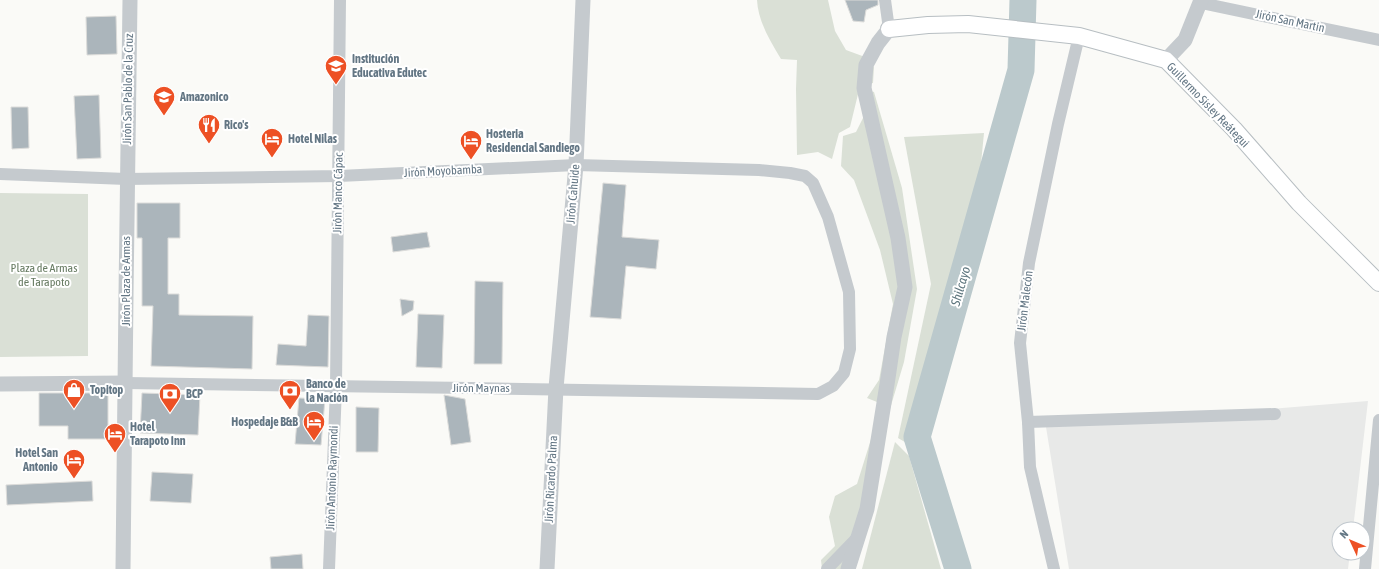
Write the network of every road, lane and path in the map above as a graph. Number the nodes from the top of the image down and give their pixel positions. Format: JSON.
{"nodes":[{"id":1,"x":130,"y":0,"type":"edge"},
{"id":2,"x":340,"y":0,"type":"edge"},
{"id":3,"x":583,"y":0,"type":"edge"},
{"id":4,"x":885,"y":0,"type":"edge"},
{"id":5,"x":1201,"y":1,"type":"edge"},
{"id":6,"x":888,"y":29,"type":"junction"},
{"id":7,"x":1079,"y":36,"type":"junction"},
{"id":8,"x":1379,"y":40,"type":"edge"},
{"id":9,"x":1166,"y":60,"type":"junction"},
{"id":10,"x":576,"y":164,"type":"junction"},
{"id":11,"x":0,"y":174,"type":"edge"},
{"id":12,"x":339,"y":176,"type":"junction"},
{"id":13,"x":126,"y":179,"type":"junction"},
{"id":14,"x":1379,"y":283,"type":"edge"},
{"id":15,"x":126,"y":383,"type":"junction"},
{"id":16,"x":0,"y":384,"type":"edge"},
{"id":17,"x":833,"y":386,"type":"joint"},
{"id":18,"x":336,"y":387,"type":"junction"},
{"id":19,"x":556,"y":388,"type":"junction"},
{"id":20,"x":1275,"y":414,"type":"dead end"},
{"id":21,"x":1379,"y":420,"type":"edge"},
{"id":22,"x":1028,"y":422,"type":"junction"},
{"id":23,"x":857,"y":538,"type":"junction"},
{"id":24,"x":123,"y":569,"type":"edge"},
{"id":25,"x":329,"y":569,"type":"edge"},
{"id":26,"x":547,"y":569,"type":"edge"},
{"id":27,"x":827,"y":569,"type":"edge"},
{"id":28,"x":848,"y":569,"type":"edge"},
{"id":29,"x":1054,"y":569,"type":"edge"},
{"id":30,"x":1365,"y":569,"type":"edge"}],
"edges":[{"from":1,"to":13,"type":"street","name":"Jirón San Pablo de la Cruz"},
{"from":2,"to":12,"type":"street","name":"Jirón Manco Cápac"},
{"from":3,"to":10,"type":"street","name":"Jirón Cahuide"},
{"from":4,"to":6,"type":"street"},
{"from":5,"to":8,"type":"street","name":"Jirón San Martin"},
{"from":5,"to":9,"type":"street"},
{"from":6,"to":7,"type":"main road","name":"Guillermo Sisley Reátegui"},
{"from":6,"to":23,"type":"street"},
{"from":7,"to":9,"type":"main road","name":"Guillermo Sisley Reátegui"},
{"from":7,"to":22,"type":"street","name":"Jirón Malecón"},
{"from":9,"to":14,"type":"main road","name":"Guillermo Sisley Reátegui"},
{"from":10,"to":12,"type":"street","name":"Jirón Moyobamba"},
{"from":10,"to":17,"type":"street","name":"Jirón Moyobamba"},
{"from":10,"to":19,"type":"street","name":"Jirón Cahuide"},
{"from":11,"to":13,"type":"street"},
{"from":12,"to":13,"type":"street","name":"Jirón Moyobamba"},
{"from":12,"to":18,"type":"street","name":"Jirón Manco Cápac"},
{"from":13,"to":15,"type":"street","name":"Jirón Plaza de Armas"},
{"from":15,"to":16,"type":"street"},
{"from":15,"to":18,"type":"street","name":"Jirón Maynas"},
{"from":15,"to":24,"type":"street","name":"Jirón Plaza de Armas"},
{"from":17,"to":19,"type":"street","name":"Jirón Maynas"},
{"from":18,"to":19,"type":"street","name":"Jirón Maynas"},
{"from":18,"to":25,"type":"street","name":"Jirón Antonio Raymondi"},
{"from":19,"to":26,"type":"street","name":"Jirón Ricardo Palma"},
{"from":20,"to":22,"type":"street"},
{"from":21,"to":30,"type":"street"},
{"from":22,"to":29,"type":"street","name":"Jirón Malecón"},
{"from":23,"to":27,"type":"street"},
{"from":23,"to":28,"type":"street"}]}
